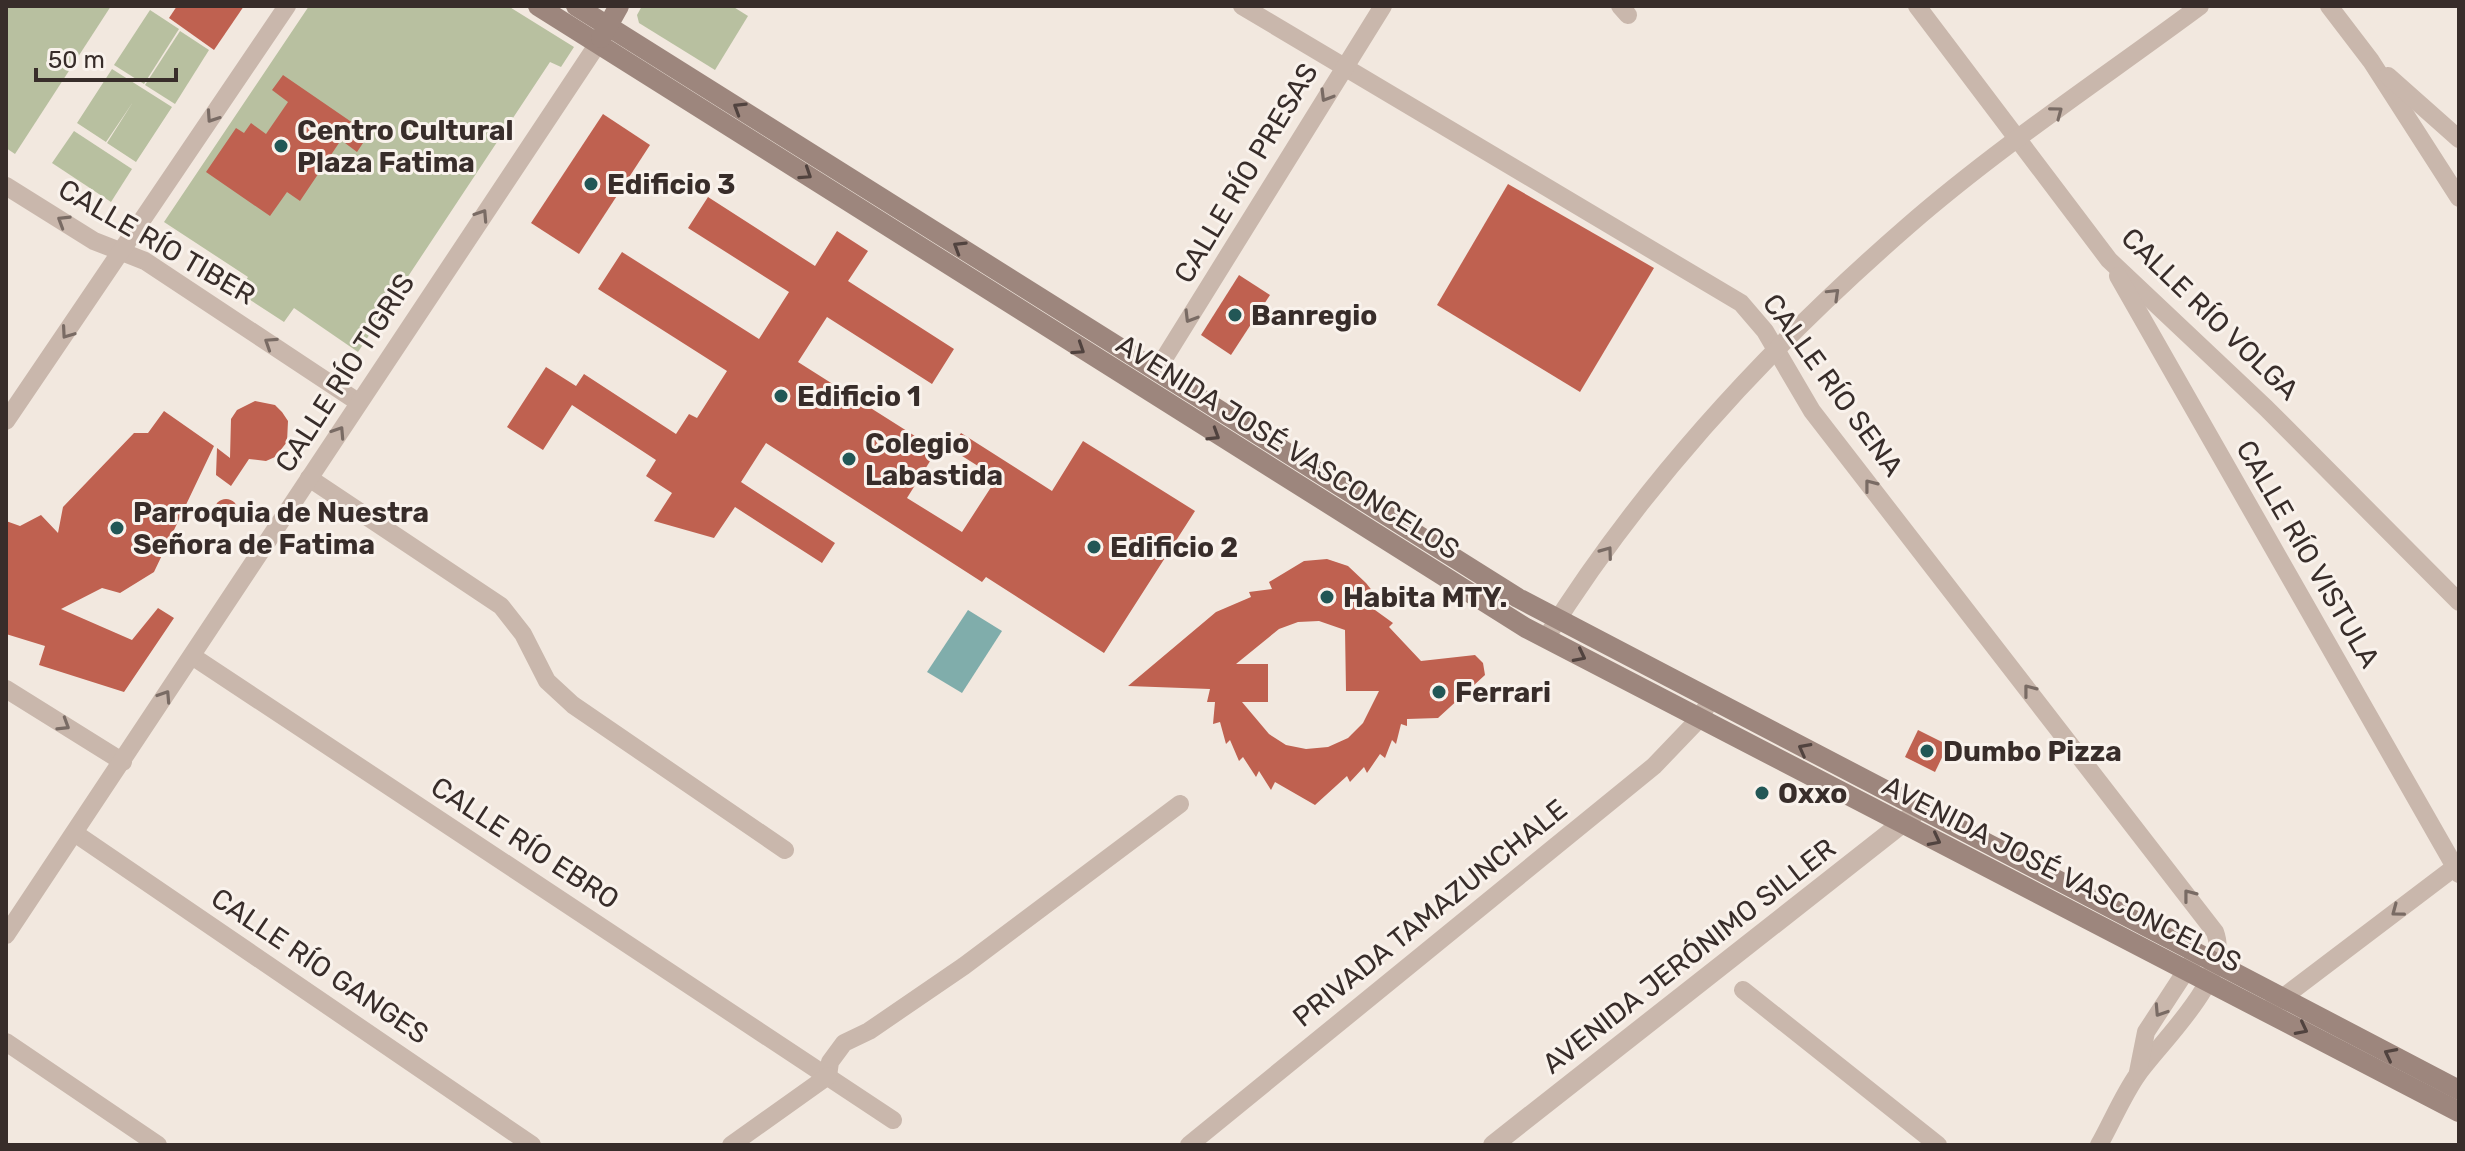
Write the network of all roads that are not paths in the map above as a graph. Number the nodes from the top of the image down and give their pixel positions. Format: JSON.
{"nodes":[{"id":1,"x":287,"y":6,"type":"edge"},
{"id":2,"x":538,"y":6,"type":"edge"},
{"id":3,"x":576,"y":6,"type":"edge"},
{"id":4,"x":619,"y":6,"type":"edge"},
{"id":5,"x":1242,"y":6,"type":"edge"},
{"id":6,"x":1383,"y":6,"type":"edge"},
{"id":7,"x":1917,"y":6,"type":"edge"},
{"id":8,"x":2200,"y":6,"type":"edge"},
{"id":9,"x":2329,"y":6,"type":"edge"},
{"id":10,"x":603,"y":34,"type":"junction"},
{"id":11,"x":2371,"y":61,"type":"junction"},
{"id":12,"x":1343,"y":67,"type":"junction"},
{"id":13,"x":2459,"y":139,"type":"edge"},
{"id":14,"x":2019,"y":140,"type":"junction"},
{"id":15,"x":6,"y":186,"type":"edge"},
{"id":16,"x":2459,"y":198,"type":"edge"},
{"id":17,"x":122,"y":253,"type":"junction"},
{"id":18,"x":2109,"y":260,"type":"junction"},
{"id":19,"x":1776,"y":353,"type":"junction"},
{"id":20,"x":1157,"y":370,"type":"junction"},
{"id":21,"x":358,"y":402,"type":"junction"},
{"id":22,"x":6,"y":421,"type":"edge"},
{"id":23,"x":309,"y":478,"type":"junction"},
{"id":24,"x":2459,"y":602,"type":"edge"},
{"id":25,"x":1557,"y":620,"type":"junction"},
{"id":26,"x":1546,"y":638,"type":"junction"},
{"id":27,"x":192,"y":656,"type":"junction"},
{"id":28,"x":6,"y":689,"type":"edge"},
{"id":29,"x":1705,"y":709,"type":"junction"},
{"id":30,"x":123,"y":762,"type":"junction"},
{"id":31,"x":1180,"y":804,"type":"dead end"},
{"id":32,"x":1919,"y":810,"type":"junction"},
{"id":33,"x":1903,"y":823,"type":"junction"},
{"id":34,"x":76,"y":834,"type":"junction"},
{"id":35,"x":785,"y":850,"type":"dead end"},
{"id":36,"x":2457,"y":869,"type":"edge"},
{"id":37,"x":6,"y":935,"type":"edge"},
{"id":38,"x":2192,"y":961,"type":"junction"},
{"id":39,"x":2212,"y":972,"type":"junction"},
{"id":40,"x":1743,"y":990,"type":"dead end"},
{"id":41,"x":2274,"y":1004,"type":"junction"},
{"id":42,"x":6,"y":1042,"type":"edge"},
{"id":43,"x":2137,"y":1074,"type":"junction"},
{"id":44,"x":828,"y":1076,"type":"junction"},
{"id":45,"x":2459,"y":1090,"type":"edge"},
{"id":46,"x":2459,"y":1112,"type":"edge"},
{"id":47,"x":893,"y":1120,"type":"dead end"},
{"id":48,"x":158,"y":1145,"type":"edge"},
{"id":49,"x":532,"y":1145,"type":"edge"},
{"id":50,"x":731,"y":1145,"type":"edge"},
{"id":51,"x":1189,"y":1145,"type":"edge"},
{"id":52,"x":1493,"y":1145,"type":"edge"},
{"id":53,"x":1938,"y":1145,"type":"edge"},
{"id":54,"x":2099,"y":1145,"type":"edge"}],
"edges":[{"from":1,"to":17,"type":"street","one_way":true},
{"from":2,"to":10,"type":"main road","name":"AVENIDA JOSÉ VASCONCELOS"},
{"from":3,"to":10,"type":"main road","name":"AVENIDA JOSÉ VASCONCELOS"},
{"from":4,"to":10,"type":"main road"},
{"from":5,"to":12,"type":"street","name":"CALLE RÍO SENA"},
{"from":6,"to":12,"type":"street","name":"CALLE RÍO PRESAS"},
{"from":7,"to":14,"type":"street","name":"CALLE RÍO VOLGA"},
{"from":14,"to":8,"type":"street","one_way":true},
{"from":9,"to":11,"type":"street"},
{"from":20,"to":10,"type":"main road","name":"AVENIDA JOSÉ VASCONCELOS","one_way":true},
{"from":21,"to":10,"type":"street","name":"CALLE RÍO TIGRIS","one_way":true},
{"from":10,"to":26,"type":"main road","name":"AVENIDA JOSÉ VASCONCELOS","one_way":true},
{"from":11,"to":13,"type":"street"},
{"from":11,"to":16,"type":"street"},
{"from":12,"to":19,"type":"street","name":"CALLE RÍO SENA"},
{"from":12,"to":20,"type":"street","name":"CALLE RÍO PRESAS","one_way":true},
{"from":14,"to":18,"type":"street","name":"CALLE RÍO VOLGA"},
{"from":19,"to":14,"type":"street","one_way":true},
{"from":17,"to":15,"type":"street","name":"CALLE RÍO TIBER","one_way":true},
{"from":21,"to":17,"type":"street","name":"CALLE RÍO TIBER","one_way":true},
{"from":17,"to":22,"type":"street","one_way":true},
{"from":18,"to":24,"type":"street","name":"CALLE RÍO VOLGA"},
{"from":18,"to":36,"type":"street","name":"CALLE RÍO VISTULA"},
{"from":25,"to":19,"type":"street","one_way":true},
{"from":39,"to":19,"type":"street","name":"CALLE RÍO SENA","one_way":true},
{"from":20,"to":25,"type":"main road","name":"AVENIDA JOSÉ VASCONCELOS"},
{"from":23,"to":21,"type":"street","name":"CALLE RÍO TIGRIS","one_way":true},
{"from":23,"to":27,"type":"street","name":"CALLE RÍO TIGRIS"},
{"from":23,"to":35,"type":"street"},
{"from":25,"to":26,"type":"street"},
{"from":25,"to":29,"type":"main road","name":"AVENIDA JOSÉ VASCONCELOS"},
{"from":26,"to":29,"type":"main road","name":"AVENIDA JOSÉ VASCONCELOS","one_way":true},
{"from":30,"to":27,"type":"street","name":"CALLE RÍO TIGRIS","one_way":true},
{"from":27,"to":44,"type":"street","name":"CALLE RÍO EBRO"},
{"from":28,"to":30,"type":"street","one_way":true},
{"from":32,"to":29,"type":"main road","name":"AVENIDA JOSÉ VASCONCELOS","one_way":true},
{"from":29,"to":33,"type":"main road","name":"AVENIDA JOSÉ VASCONCELOS"},
{"from":29,"to":51,"type":"street","name":"PRIVADA TAMAZUNCHALE"},
{"from":30,"to":34,"type":"street","name":"CALLE RÍO TIGRIS"},
{"from":31,"to":44,"type":"street"},
{"from":32,"to":33,"type":"street","name":"AVENIDA JERÓNIMO SILLER"},
{"from":32,"to":38,"type":"main road","name":"AVENIDA JOSÉ VASCONCELOS"},
{"from":33,"to":38,"type":"main road","name":"AVENIDA JOSÉ VASCONCELOS","one_way":true},
{"from":33,"to":52,"type":"street","name":"AVENIDA JERÓNIMO SILLER"},
{"from":34,"to":37,"type":"street","name":"CALLE RÍO TIGRIS"},
{"from":34,"to":49,"type":"street","name":"CALLE RÍO GANGES"},
{"from":36,"to":41,"type":"street","one_way":true},
{"from":38,"to":39,"type":"main road","name":"AVENIDA JOSÉ VASCONCELOS"},
{"from":38,"to":43,"type":"street","one_way":true},
{"from":39,"to":41,"type":"main road","name":"AVENIDA JOSÉ VASCONCELOS"},
{"from":39,"to":43,"type":"street"},
{"from":40,"to":53,"type":"street"},
{"from":45,"to":41,"type":"main road","name":"AVENIDA JOSÉ VASCONCELOS","one_way":true},
{"from":41,"to":46,"type":"main road","name":"AVENIDA JOSÉ VASCONCELOS","one_way":true},
{"from":42,"to":48,"type":"street"},
{"from":43,"to":54,"type":"street"},
{"from":44,"to":47,"type":"street","name":"CALLE RÍO EBRO"},
{"from":44,"to":50,"type":"street"}]}
